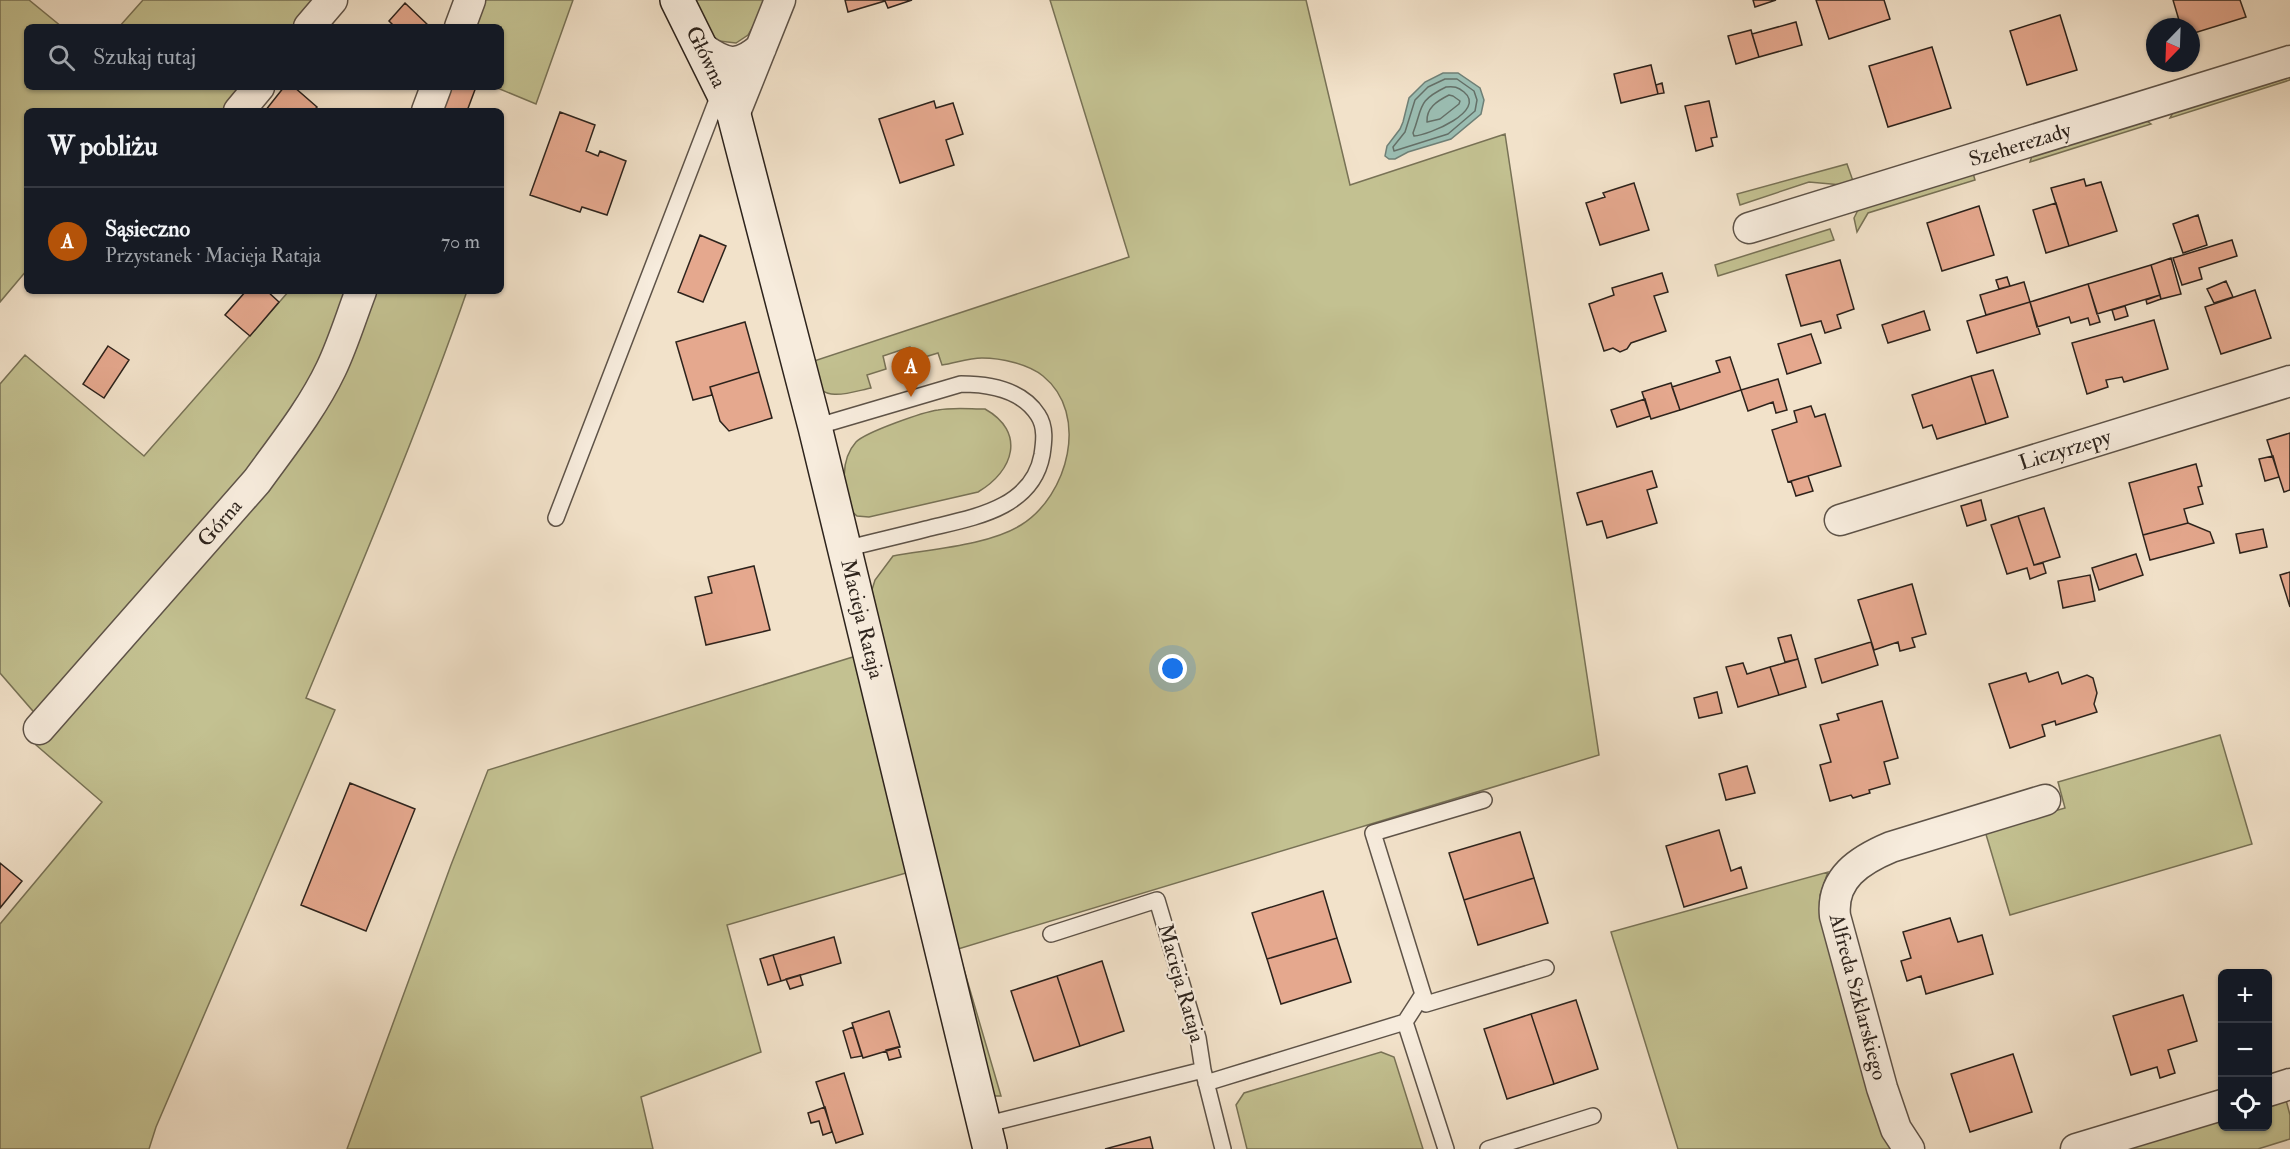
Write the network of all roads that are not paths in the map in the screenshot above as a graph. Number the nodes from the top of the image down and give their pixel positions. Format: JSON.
{"nodes":[{"id":1,"x":332,"y":0,"type":"edge"},
{"id":2,"x":470,"y":0,"type":"edge"},
{"id":3,"x":677,"y":0,"type":"edge"},
{"id":4,"x":780,"y":0,"type":"edge"},
{"id":5,"x":312,"y":24,"type":"edge"},
{"id":6,"x":461,"y":24,"type":"edge"},
{"id":7,"x":702,"y":48,"type":"junction"},
{"id":8,"x":761,"y":48,"type":"junction"},
{"id":9,"x":2290,"y":61,"type":"edge"},
{"id":10,"x":256,"y":90,"type":"edge"},
{"id":11,"x":435,"y":90,"type":"edge"},
{"id":12,"x":728,"y":101,"type":"junction"},
{"id":13,"x":242,"y":108,"type":"edge"},
{"id":14,"x":428,"y":108,"type":"edge"},
{"id":15,"x":1749,"y":228,"type":"dead end"},
{"id":16,"x":360,"y":294,"type":"edge"},
{"id":17,"x":2290,"y":381,"type":"edge"},
{"id":18,"x":815,"y":427,"type":"junction"},
{"id":19,"x":556,"y":518,"type":"dead end"},
{"id":20,"x":1840,"y":520,"type":"dead end"},
{"id":21,"x":845,"y":549,"type":"junction"},
{"id":22,"x":39,"y":729,"type":"dead end"},
{"id":23,"x":1484,"y":800,"type":"dead end"},
{"id":24,"x":2045,"y":800,"type":"dead end"},
{"id":25,"x":1051,"y":934,"type":"dead end"},
{"id":26,"x":1546,"y":968,"type":"dead end"},
{"id":27,"x":1423,"y":994,"type":"junction"},
{"id":28,"x":1405,"y":1022,"type":"junction"},
{"id":29,"x":1204,"y":1077,"type":"junction"},
{"id":30,"x":2290,"y":1084,"type":"edge"},
{"id":31,"x":2272,"y":1090,"type":"edge"},
{"id":32,"x":2218,"y":1106,"type":"edge"},
{"id":33,"x":1593,"y":1116,"type":"dead end"},
{"id":34,"x":987,"y":1142,"type":"edge"},
{"id":35,"x":1223,"y":1149,"type":"edge"},
{"id":36,"x":1446,"y":1149,"type":"edge"},
{"id":37,"x":1488,"y":1149,"type":"edge"},
{"id":38,"x":1909,"y":1149,"type":"edge"},
{"id":39,"x":2076,"y":1149,"type":"edge"}],
"edges":[{"from":1,"to":5,"type":"street"},
{"from":2,"to":6,"type":"street"},
{"from":3,"to":7,"type":"street","name":"Główna"},
{"from":4,"to":8,"type":"street"},
{"from":7,"to":8,"type":"street"},
{"from":7,"to":12,"type":"street","name":"Główna"},
{"from":8,"to":12,"type":"street"},
{"from":9,"to":15,"type":"street","name":"Szeherezady"},
{"from":10,"to":13,"type":"street"},
{"from":11,"to":14,"type":"street"},
{"from":12,"to":18,"type":"street","name":"Macieja Rataja"},
{"from":12,"to":19,"type":"lane"},
{"from":16,"to":22,"type":"street","name":"Górna"},
{"from":17,"to":20,"type":"street","name":"Liczyrzepy"},
{"from":18,"to":21,"type":"street","name":"Macieja Rataja"},
{"from":18,"to":21,"type":"lane"},
{"from":21,"to":34,"type":"street","name":"Macieja Rataja"},
{"from":23,"to":27,"type":"lane"},
{"from":24,"to":38,"type":"street","name":"Alfreda Szklarskiego"},
{"from":25,"to":29,"type":"lane","name":"Macieja Rataja"},
{"from":26,"to":27,"type":"lane"},
{"from":27,"to":28,"type":"lane"},
{"from":28,"to":29,"type":"lane","name":"Macieja Rataja"},
{"from":28,"to":36,"type":"lane"},
{"from":29,"to":34,"type":"lane","name":"Macieja Rataja"},
{"from":29,"to":35,"type":"lane","name":"Macieja Rataja"},
{"from":30,"to":31,"type":"street"},
{"from":32,"to":39,"type":"street"},
{"from":33,"to":37,"type":"lane"}]}
